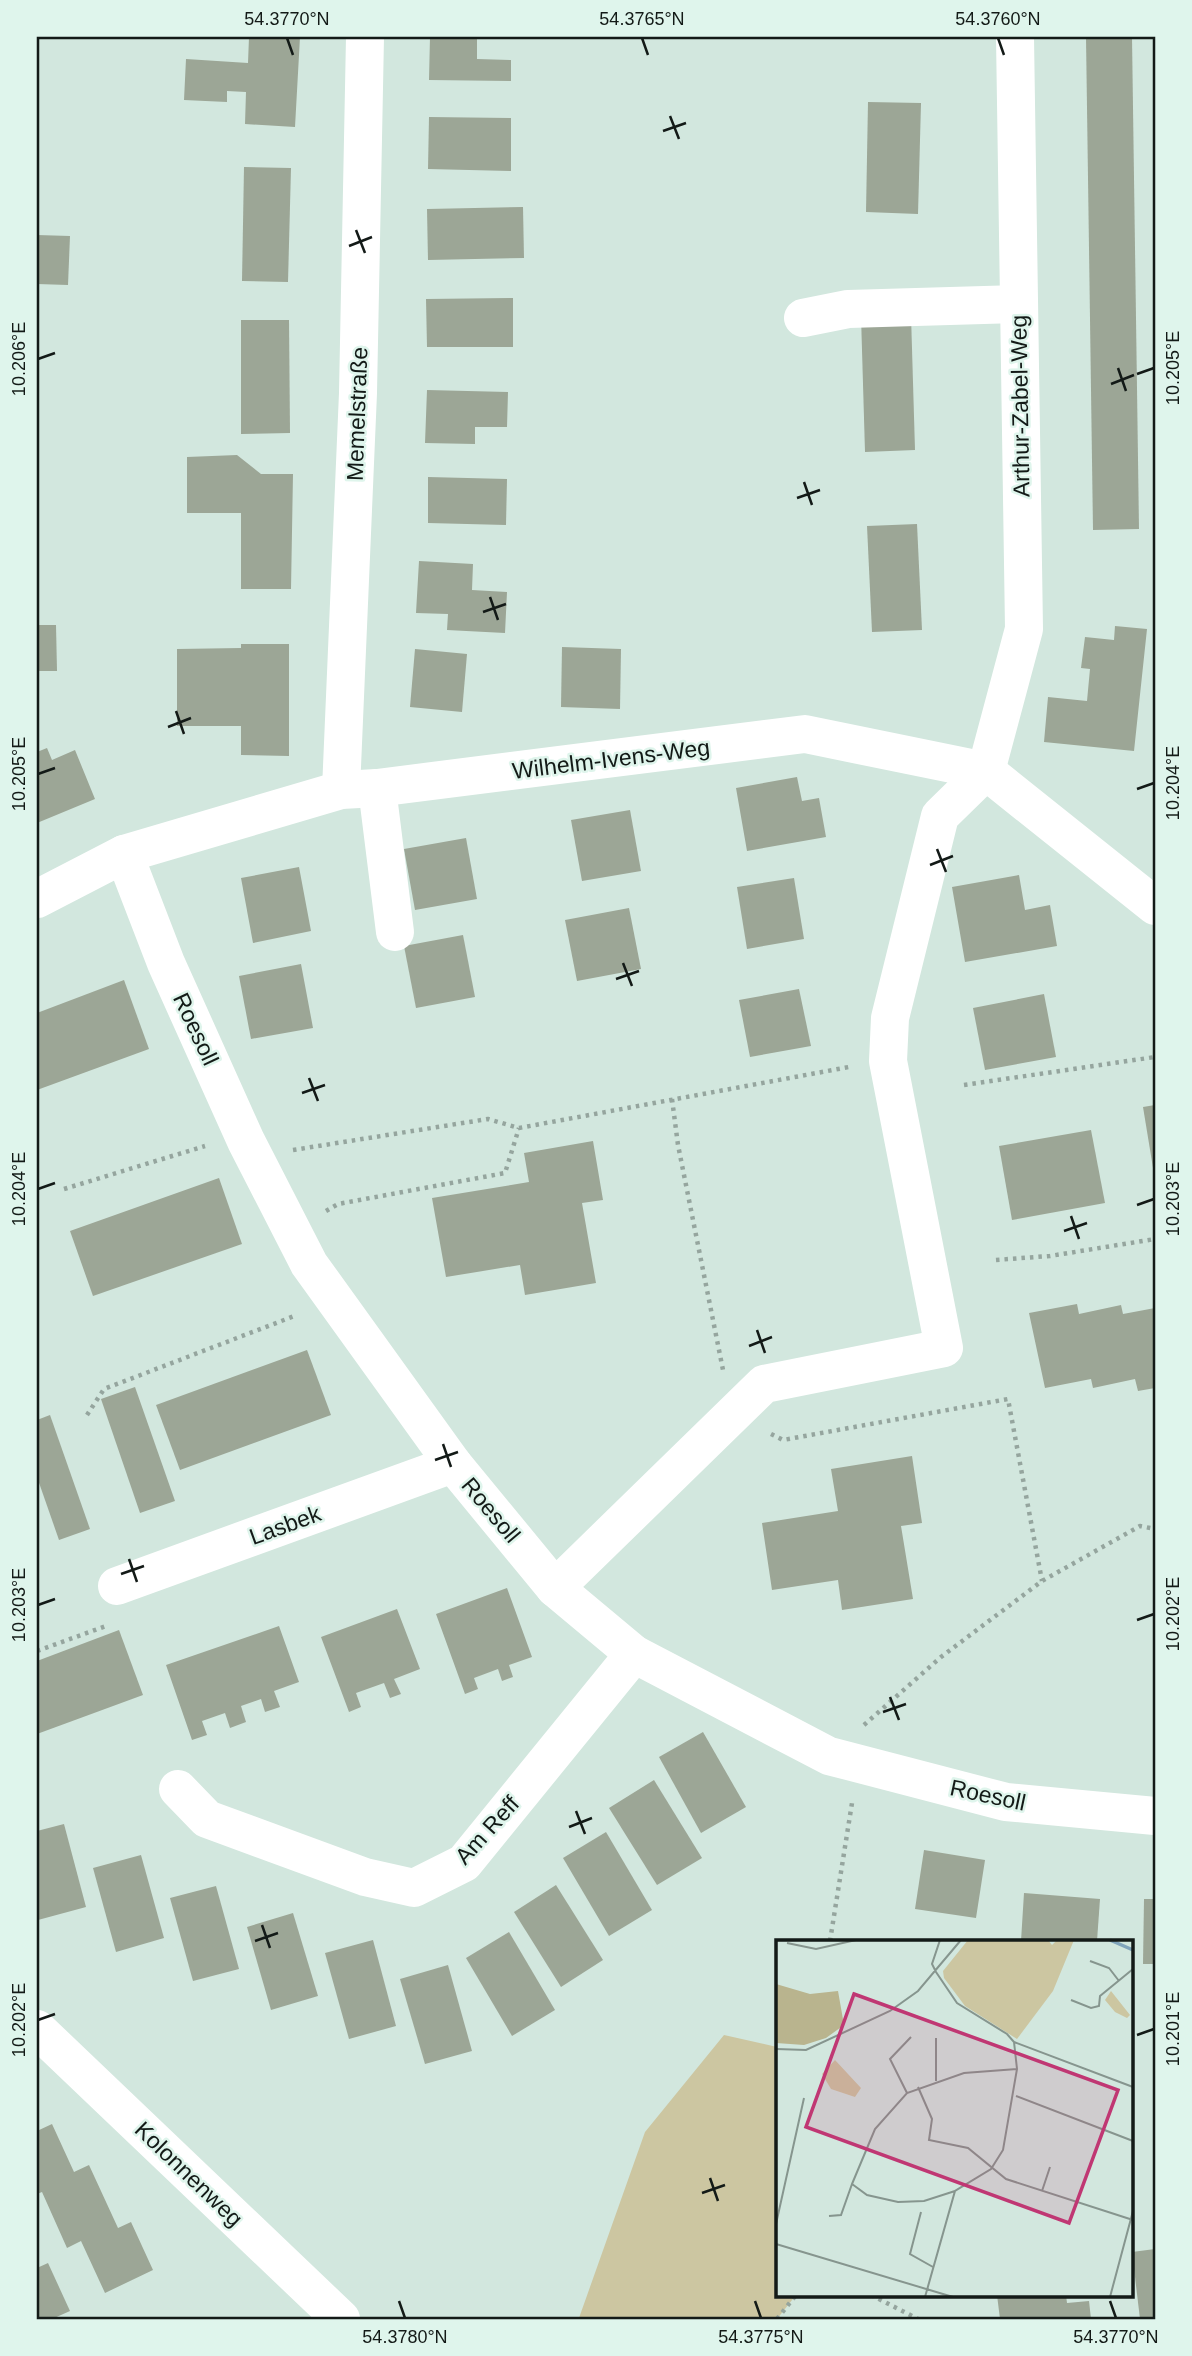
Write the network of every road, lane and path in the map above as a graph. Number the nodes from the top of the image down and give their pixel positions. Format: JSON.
{"nodes":[{"id":1,"x":365,"y":37,"type":"edge"},
{"id":2,"x":1015,"y":37,"type":"edge"},
{"id":3,"x":1019,"y":304,"type":"junction"},
{"id":4,"x":803,"y":318,"type":"dead end"},
{"id":5,"x":986,"y":771,"type":"junction"},
{"id":6,"x":359,"y":789,"type":"junction"},
{"id":7,"x":124,"y":854,"type":"junction"},
{"id":8,"x":37,"y":899,"type":"edge"},
{"id":9,"x":1155,"y":906,"type":"edge"},
{"id":10,"x":395,"y":932,"type":"dead end"},
{"id":11,"x":1155,"y":1058,"type":"edge"},
{"id":12,"x":829,"y":1070,"type":"dead end"},
{"id":13,"x":964,"y":1085,"type":"dead end"},
{"id":14,"x":672,"y":1099,"type":"junction"},
{"id":15,"x":519,"y":1128,"type":"junction"},
{"id":16,"x":248,"y":1145,"type":"junction"},
{"id":17,"x":678,"y":1145,"type":"dead end"},
{"id":18,"x":65,"y":1189,"type":"dead end"},
{"id":19,"x":292,"y":1231,"type":"junction"},
{"id":20,"x":1155,"y":1238,"type":"edge"},
{"id":21,"x":996,"y":1260,"type":"dead end"},
{"id":22,"x":334,"y":1301,"type":"junction"},
{"id":23,"x":87,"y":1415,"type":"dead end"},
{"id":24,"x":453,"y":1464,"type":"junction"},
{"id":25,"x":1155,"y":1529,"type":"edge"},
{"id":26,"x":117,"y":1586,"type":"joint"},
{"id":27,"x":555,"y":1588,"type":"junction"},
{"id":28,"x":37,"y":1651,"type":"edge"},
{"id":29,"x":634,"y":1654,"type":"junction"},
{"id":30,"x":844,"y":1760,"type":"junction"},
{"id":31,"x":178,"y":1789,"type":"dead end"},
{"id":32,"x":1155,"y":1816,"type":"edge"},
{"id":33,"x":830,"y":1940,"type":"edge"},
{"id":34,"x":37,"y":2029,"type":"edge"},
{"id":35,"x":795,"y":2296,"type":"edge"},
{"id":36,"x":873,"y":2296,"type":"edge"},
{"id":37,"x":341,"y":2319,"type":"edge"},
{"id":38,"x":777,"y":2319,"type":"edge"},
{"id":39,"x":918,"y":2319,"type":"edge"}],
"edges":[{"from":1,"to":6,"type":"street","name":"Memelstraße"},
{"from":2,"to":3,"type":"street","name":"Arthur-Zabel-Weg"},
{"from":3,"to":4,"type":"street"},
{"from":3,"to":5,"type":"street","name":"Arthur-Zabel-Weg"},
{"from":5,"to":6,"type":"street","name":"Wilhelm-Ivens-Weg"},
{"from":5,"to":9,"type":"street","name":"Wilhelm-Ivens-Weg"},
{"from":5,"to":27,"type":"street"},
{"from":6,"to":7,"type":"street","name":"Wilhelm-Ivens-Weg"},
{"from":6,"to":10,"type":"street","name":"Memelstraße"},
{"from":7,"to":8,"type":"street","name":"Wilhelm-Ivens-Weg"},
{"from":7,"to":16,"type":"street","name":"Roesoll"},
{"from":11,"to":13,"type":"path"},
{"from":12,"to":14,"type":"path"},
{"from":14,"to":15,"type":"path"},
{"from":14,"to":17,"type":"path"},
{"from":15,"to":16,"type":"path"},
{"from":15,"to":19,"type":"path"},
{"from":16,"to":18,"type":"path"},
{"from":16,"to":19,"type":"street","name":"Roesoll"},
{"from":19,"to":22,"type":"street","name":"Roesoll"},
{"from":20,"to":21,"type":"path"},
{"from":22,"to":23,"type":"path"},
{"from":22,"to":24,"type":"street","name":"Roesoll"},
{"from":24,"to":26,"type":"street","name":"Lasbek"},
{"from":24,"to":27,"type":"street","name":"Roesoll"},
{"from":25,"to":30,"type":"path"},
{"from":26,"to":28,"type":"path"},
{"from":27,"to":29,"type":"street","name":"Roesoll"},
{"from":29,"to":30,"type":"street","name":"Roesoll"},
{"from":29,"to":31,"type":"street","name":"Am Reff"},
{"from":30,"to":32,"type":"street","name":"Roesoll"},
{"from":30,"to":33,"type":"path"},
{"from":34,"to":37,"type":"street","name":"Kolonnenweg"},
{"from":35,"to":38,"type":"path"},
{"from":36,"to":39,"type":"path"}]}
